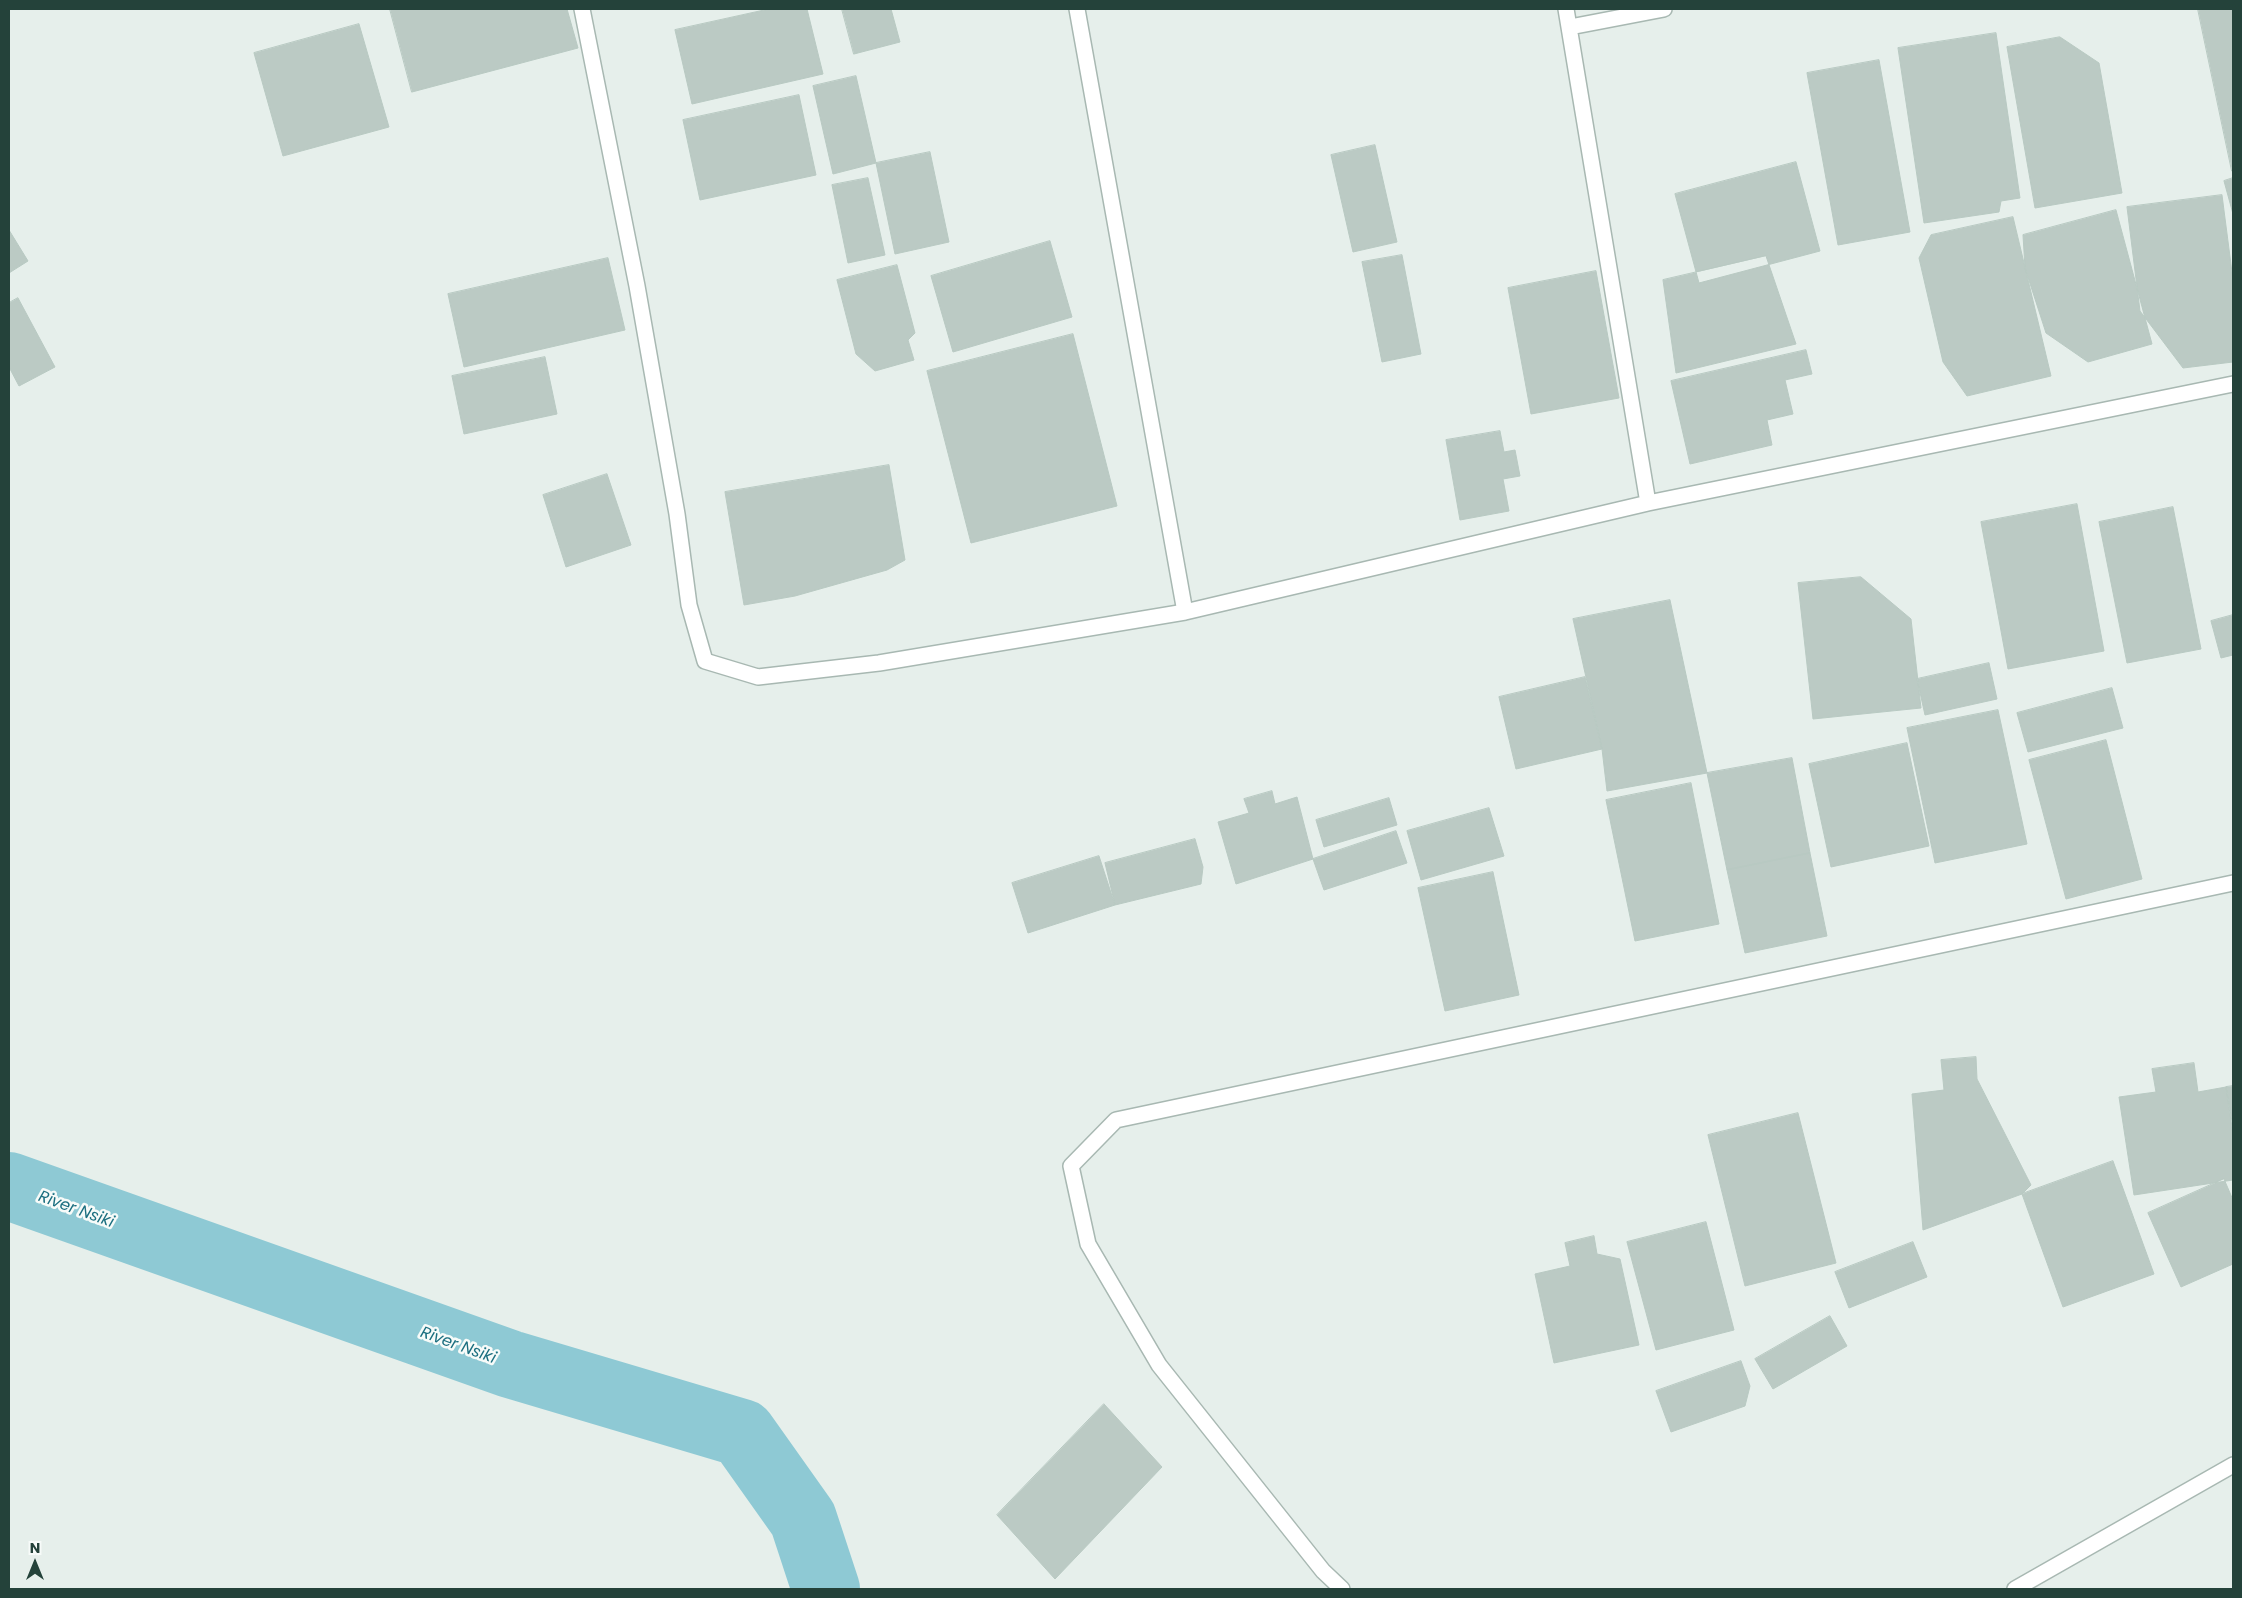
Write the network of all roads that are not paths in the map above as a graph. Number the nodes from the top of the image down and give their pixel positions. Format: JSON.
{"nodes":[{"id":1,"x":582,"y":9,"type":"edge"},
{"id":2,"x":1077,"y":9,"type":"edge"},
{"id":3,"x":1566,"y":9,"type":"edge"},
{"id":4,"x":1664,"y":9,"type":"edge"},
{"id":5,"x":1570,"y":27,"type":"junction"},
{"id":6,"x":2233,"y":384,"type":"edge"},
{"id":7,"x":1648,"y":503,"type":"junction"},
{"id":8,"x":1185,"y":612,"type":"junction"},
{"id":9,"x":2233,"y":883,"type":"edge"},
{"id":10,"x":2233,"y":1464,"type":"edge"},
{"id":11,"x":1342,"y":1589,"type":"edge"},
{"id":12,"x":2015,"y":1589,"type":"edge"}],
"edges":[{"from":1,"to":8,"type":"street"},
{"from":2,"to":8,"type":"street"},
{"from":3,"to":5,"type":"street"},
{"from":4,"to":5,"type":"street"},
{"from":5,"to":7,"type":"street"},
{"from":6,"to":7,"type":"street"},
{"from":7,"to":8,"type":"street"},
{"from":9,"to":11,"type":"street"},
{"from":10,"to":12,"type":"street"}]}
